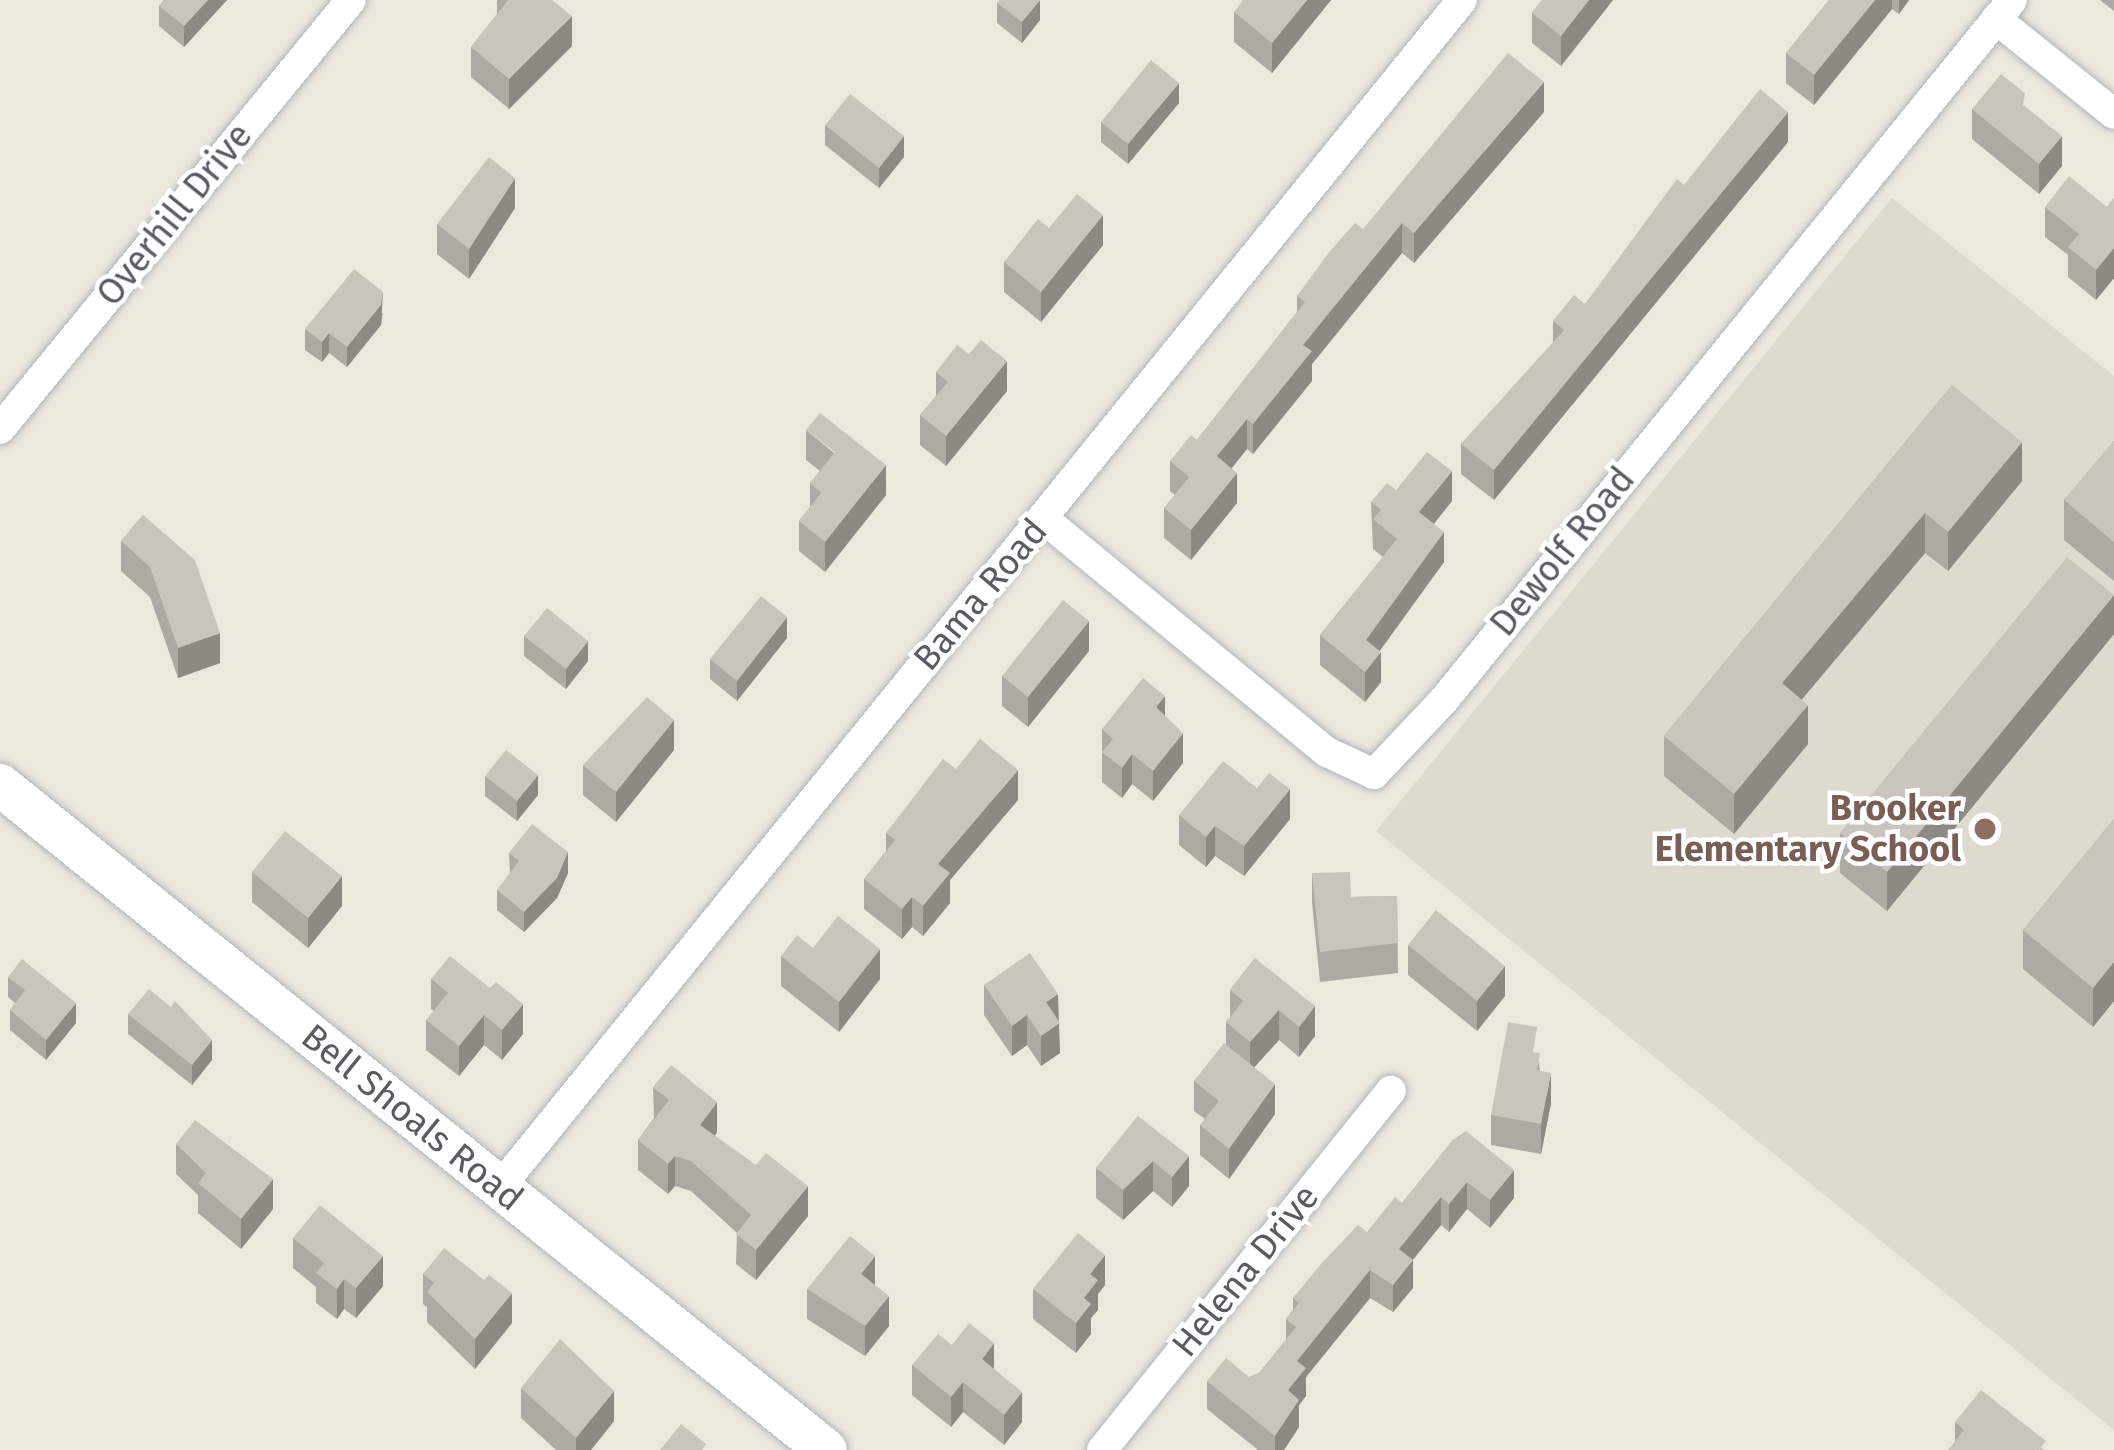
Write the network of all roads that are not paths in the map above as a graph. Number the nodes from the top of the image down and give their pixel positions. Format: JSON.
{"nodes":[{"id":1,"x":351,"y":0,"type":"edge"},
{"id":2,"x":1462,"y":0,"type":"edge"},
{"id":3,"x":2004,"y":10,"type":"edge"},
{"id":4,"x":2114,"y":114,"type":"edge"},
{"id":5,"x":0,"y":430,"type":"edge"},
{"id":6,"x":1044,"y":519,"type":"junction"},
{"id":7,"x":0,"y":785,"type":"edge"},
{"id":8,"x":1390,"y":1091,"type":"dead end"},
{"id":9,"x":499,"y":1188,"type":"junction"},
{"id":10,"x":826,"y":1450,"type":"edge"},
{"id":11,"x":1102,"y":1450,"type":"edge"}],
"edges":[{"from":1,"to":5,"type":"street","name":"Overhill Drive"},
{"from":2,"to":6,"type":"street","name":"Bama Road"},
{"from":3,"to":4,"type":"street"},
{"from":3,"to":6,"type":"street","name":"Dewolf Road"},
{"from":6,"to":9,"type":"street","name":"Bama Road"},
{"from":7,"to":9,"type":"main road","name":"Bell Shoals Road"},
{"from":8,"to":11,"type":"street","name":"Helena Drive"},
{"from":9,"to":10,"type":"main road","name":"Bell Shoals Road"}]}
